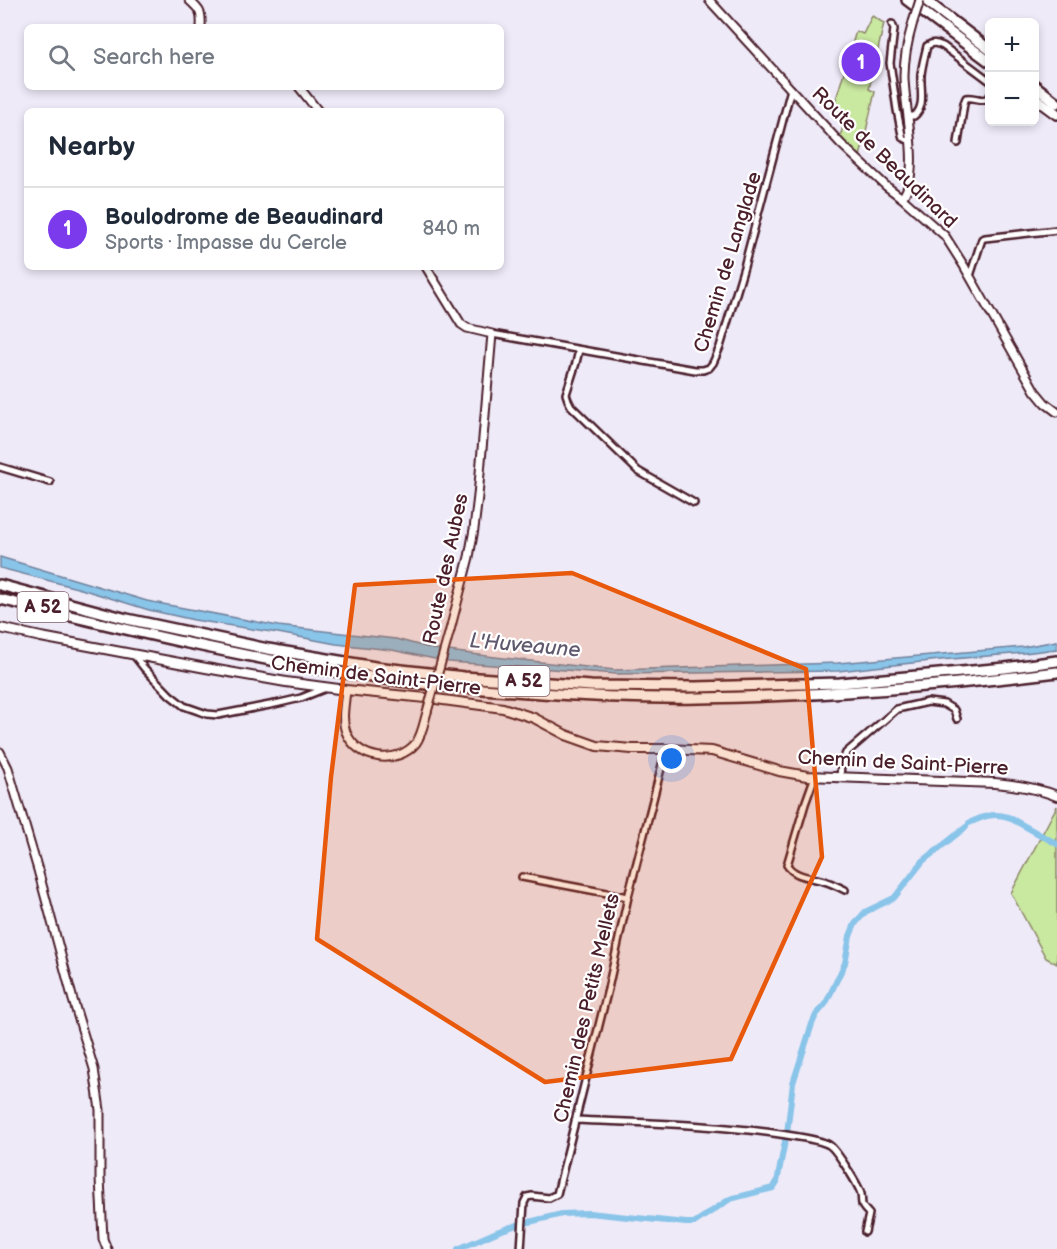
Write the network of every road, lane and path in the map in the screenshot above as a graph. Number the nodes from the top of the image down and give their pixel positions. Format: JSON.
{"nodes":[{"id":1,"x":189,"y":0,"type":"edge"},
{"id":2,"x":709,"y":0,"type":"edge"},
{"id":3,"x":907,"y":0,"type":"edge"},
{"id":4,"x":920,"y":0,"type":"edge"},
{"id":5,"x":926,"y":0,"type":"edge"},
{"id":6,"x":201,"y":24,"type":"edge"},
{"id":7,"x":892,"y":24,"type":"dead end"},
{"id":8,"x":985,"y":46,"type":"edge"},
{"id":9,"x":985,"y":58,"type":"edge"},
{"id":10,"x":985,"y":77,"type":"edge"},
{"id":11,"x":1039,"y":88,"type":"edge"},
{"id":12,"x":791,"y":89,"type":"junction"},
{"id":13,"x":301,"y":90,"type":"edge"},
{"id":14,"x":985,"y":100,"type":"edge"},
{"id":15,"x":1039,"y":100,"type":"edge"},
{"id":16,"x":1057,"y":103,"type":"edge"},
{"id":17,"x":316,"y":108,"type":"edge"},
{"id":18,"x":1057,"y":114,"type":"edge"},
{"id":19,"x":908,"y":116,"type":"junction"},
{"id":20,"x":911,"y":141,"type":"junction"},
{"id":21,"x":958,"y":143,"type":"dead end"},
{"id":22,"x":902,"y":198,"type":"junction"},
{"id":23,"x":1057,"y":230,"type":"edge"},
{"id":24,"x":428,"y":270,"type":"edge"},
{"id":25,"x":970,"y":276,"type":"junction"},
{"id":26,"x":492,"y":334,"type":"junction"},
{"id":27,"x":579,"y":350,"type":"junction"},
{"id":28,"x":1057,"y":412,"type":"edge"},
{"id":29,"x":0,"y":467,"type":"edge"},
{"id":30,"x":50,"y":482,"type":"dead end"},
{"id":31,"x":694,"y":503,"type":"dead end"},
{"id":32,"x":0,"y":585,"type":"edge"},
{"id":33,"x":0,"y":597,"type":"edge"},
{"id":34,"x":0,"y":630,"type":"edge"},
{"id":35,"x":133,"y":654,"type":"junction"},
{"id":36,"x":1057,"y":661,"type":"edge"},
{"id":37,"x":1057,"y":672,"type":"edge"},
{"id":38,"x":328,"y":688,"type":"junction"},
{"id":39,"x":346,"y":690,"type":"junction"},
{"id":40,"x":957,"y":719,"type":"dead end"},
{"id":41,"x":666,"y":749,"type":"junction"},
{"id":42,"x":0,"y":752,"type":"edge"},
{"id":43,"x":816,"y":777,"type":"junction"},
{"id":44,"x":840,"y":778,"type":"junction"},
{"id":45,"x":1057,"y":796,"type":"edge"},
{"id":46,"x":522,"y":877,"type":"dead end"},
{"id":47,"x":845,"y":890,"type":"dead end"},
{"id":48,"x":628,"y":897,"type":"junction"},
{"id":49,"x":575,"y":1120,"type":"junction"},
{"id":50,"x":865,"y":1232,"type":"dead end"},
{"id":51,"x":107,"y":1249,"type":"edge"},
{"id":52,"x":521,"y":1249,"type":"edge"}],
"edges":[{"from":1,"to":6,"type":"street"},
{"from":2,"to":12,"type":"street","name":"Route de Beaudinard"},
{"from":3,"to":9,"type":"highway"},
{"from":4,"to":19,"type":"street","bridge":true},
{"from":5,"to":8,"type":"highway"},
{"from":7,"to":20,"type":"street"},
{"from":10,"to":19,"type":"street"},
{"from":11,"to":16,"type":"highway"},
{"from":12,"to":22,"type":"street","name":"Route de Beaudinard"},
{"from":12,"to":27,"type":"street","name":"Chemin de Langlade"},
{"from":13,"to":17,"type":"street"},
{"from":14,"to":21,"type":"street"},
{"from":15,"to":18,"type":"highway"},
{"from":19,"to":20,"type":"street"},
{"from":20,"to":22,"type":"street"},
{"from":22,"to":25,"type":"street","name":"Route de Beaudinard"},
{"from":23,"to":25,"type":"street"},
{"from":24,"to":26,"type":"street"},
{"from":25,"to":28,"type":"street","name":"Route de Beaudinard"},
{"from":26,"to":27,"type":"street","name":"Chemin de Langlade"},
{"from":26,"to":39,"type":"street","name":"Route des Aubes","bridge":true},
{"from":27,"to":31,"type":"street"},
{"from":29,"to":30,"type":"street"},
{"from":32,"to":36,"type":"highway","number":"A 52"},
{"from":33,"to":37,"type":"highway","number":"A 52"},
{"from":34,"to":35,"type":"main road","name":"Chemin de Saint-Pierre"},
{"from":35,"to":38,"type":"main road","name":"Chemin de Saint-Pierre"},
{"from":35,"to":38,"type":"street"},
{"from":38,"to":39,"type":"main road","name":"Chemin de Saint-Pierre"},
{"from":39,"to":41,"type":"main road","name":"Chemin de Saint-Pierre"},
{"from":40,"to":44,"type":"street"},
{"from":41,"to":43,"type":"main road","name":"Chemin de Saint-Pierre"},
{"from":41,"to":48,"type":"street","name":"Chemin des Petits Mellets"},
{"from":42,"to":51,"type":"street"},
{"from":43,"to":44,"type":"main road","name":"Chemin de Saint-Pierre"},
{"from":43,"to":47,"type":"street"},
{"from":44,"to":45,"type":"main road","name":"Chemin de Saint-Pierre"},
{"from":46,"to":48,"type":"street"},
{"from":48,"to":49,"type":"street","name":"Chemin des Petits Mellets"},
{"from":49,"to":50,"type":"street"},
{"from":49,"to":52,"type":"street","name":"Chemin des Petits Mellets"}]}
